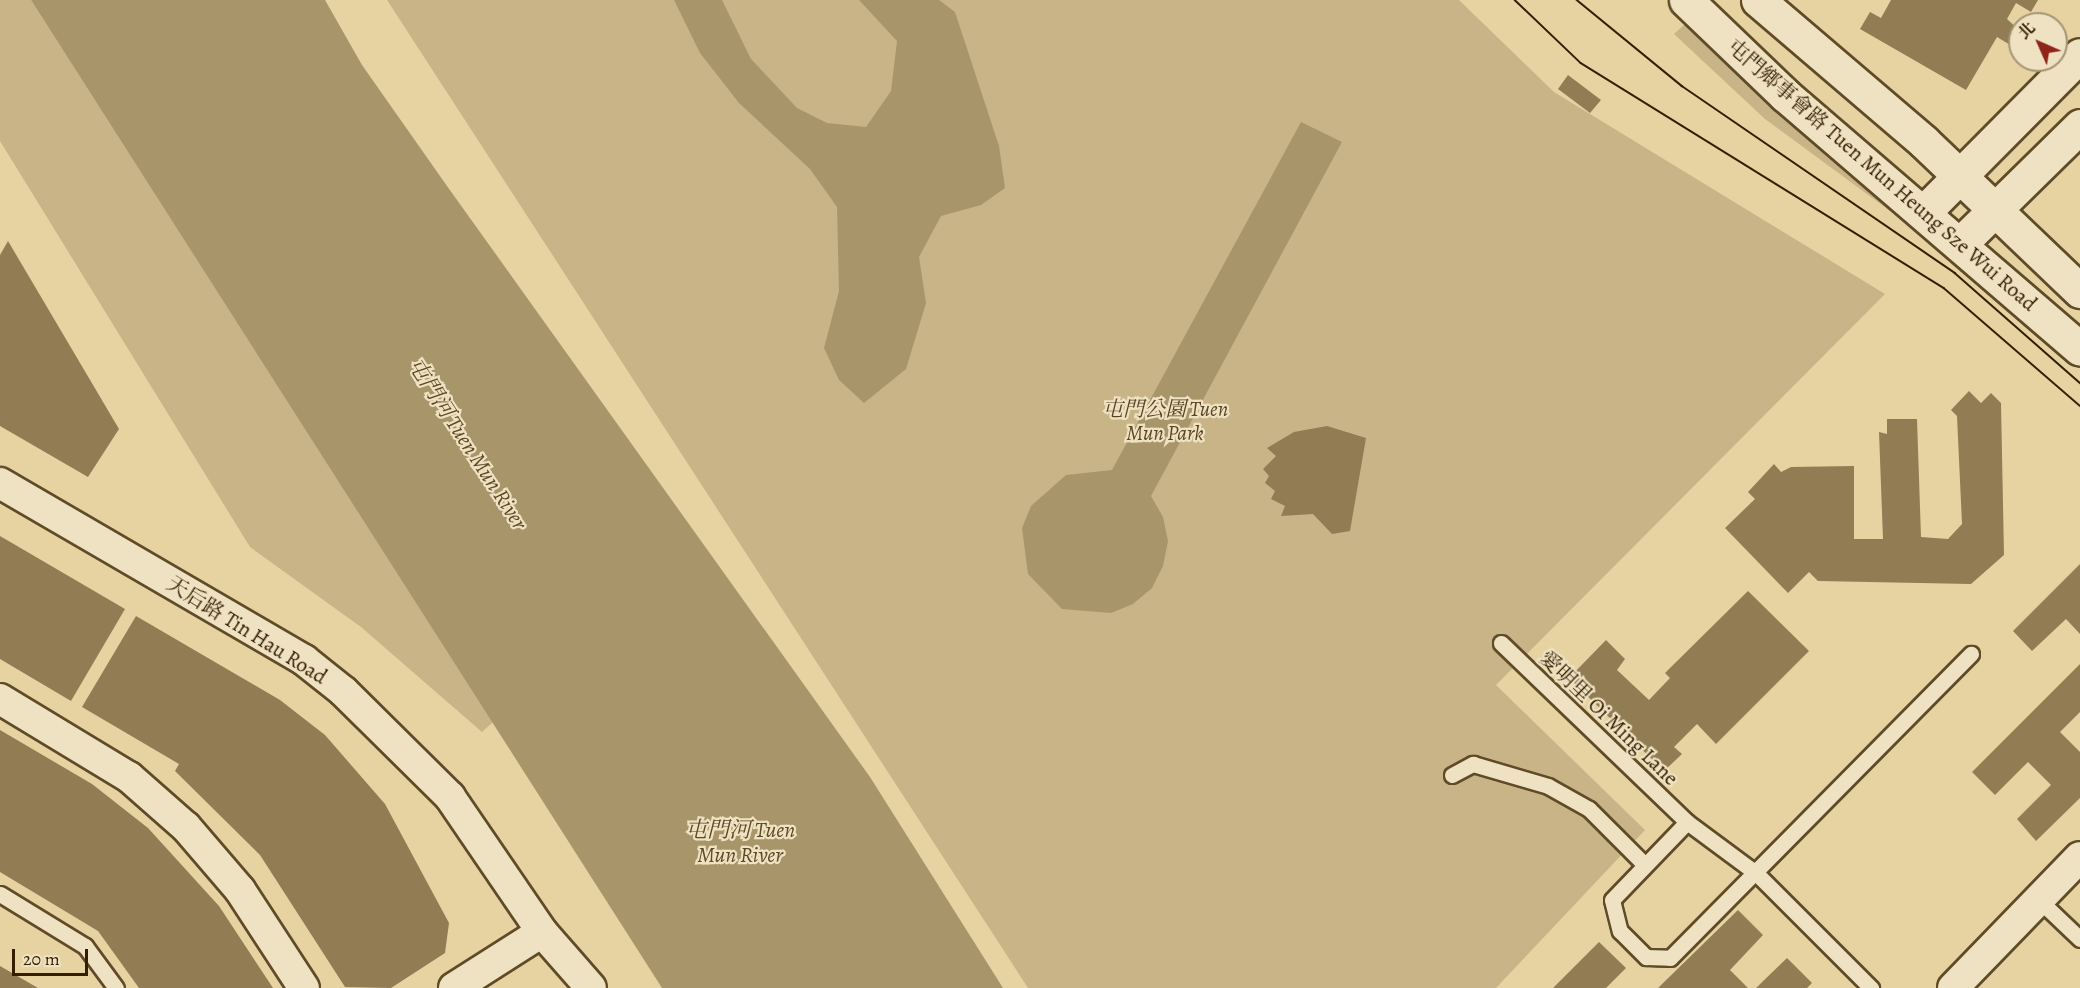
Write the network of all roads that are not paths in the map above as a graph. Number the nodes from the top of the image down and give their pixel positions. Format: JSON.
{"nodes":[{"id":1,"x":1686,"y":0,"type":"edge"},
{"id":2,"x":1758,"y":0,"type":"edge"},
{"id":3,"x":2080,"y":55,"type":"edge"},
{"id":4,"x":2080,"y":126,"type":"edge"},
{"id":5,"x":1960,"y":176,"type":"junction"},
{"id":6,"x":1995,"y":210,"type":"junction"},
{"id":7,"x":1924,"y":212,"type":"junction"},
{"id":8,"x":1961,"y":243,"type":"junction"},
{"id":9,"x":2080,"y":291,"type":"edge"},
{"id":10,"x":2080,"y":350,"type":"edge"},
{"id":11,"x":0,"y":483,"type":"edge"},
{"id":12,"x":1501,"y":643,"type":"dead end"},
{"id":13,"x":1971,"y":654,"type":"dead end"},
{"id":14,"x":0,"y":699,"type":"edge"},
{"id":15,"x":1452,"y":775,"type":"dead end"},
{"id":16,"x":1687,"y":822,"type":"junction"},
{"id":17,"x":2080,"y":857,"type":"edge"},
{"id":18,"x":1645,"y":865,"type":"junction"},
{"id":19,"x":1756,"y":873,"type":"junction"},
{"id":20,"x":0,"y":894,"type":"edge"},
{"id":21,"x":2038,"y":899,"type":"junction"},
{"id":22,"x":542,"y":932,"type":"junction"},
{"id":23,"x":2080,"y":939,"type":"edge"},
{"id":24,"x":116,"y":988,"type":"edge"},
{"id":25,"x":304,"y":988,"type":"edge"},
{"id":26,"x":454,"y":988,"type":"edge"},
{"id":27,"x":591,"y":988,"type":"edge"},
{"id":28,"x":1871,"y":988,"type":"edge"},
{"id":29,"x":1953,"y":988,"type":"edge"}],
"edges":[{"from":1,"to":7,"type":"main road","name":"屯門鄉事會路 Tuen Mun Heung Sze Wui Road"},
{"from":2,"to":5,"type":"main road","name":"屯門鄉事會路 Tuen Mun Heung Sze Wui Road"},
{"from":3,"to":5,"type":"main road"},
{"from":4,"to":6,"type":"main road"},
{"from":5,"to":6,"type":"main road","name":"屯門鄉事會路 Tuen Mun Heung Sze Wui Road"},
{"from":5,"to":7,"type":"main road"},
{"from":6,"to":8,"type":"main road"},
{"from":6,"to":9,"type":"main road","name":"屯門鄉事會路 Tuen Mun Heung Sze Wui Road"},
{"from":7,"to":8,"type":"main road","name":"屯門鄉事會路 Tuen Mun Heung Sze Wui Road"},
{"from":8,"to":10,"type":"main road","name":"屯門鄉事會路 Tuen Mun Heung Sze Wui Road"},
{"from":11,"to":22,"type":"street","name":"天后路 Tin Hau Road"},
{"from":12,"to":16,"type":"lane","name":"愛明里 Oi Ming Lane"},
{"from":13,"to":19,"type":"lane"},
{"from":14,"to":25,"type":"street"},
{"from":15,"to":18,"type":"lane"},
{"from":16,"to":18,"type":"lane"},
{"from":16,"to":19,"type":"lane","name":"愛明里 Oi Ming Lane"},
{"from":17,"to":21,"type":"street"},
{"from":18,"to":19,"type":"lane"},
{"from":19,"to":28,"type":"lane","name":"愛明里 Oi Ming Lane"},
{"from":20,"to":24,"type":"lane"},
{"from":21,"to":23,"type":"lane"},
{"from":21,"to":29,"type":"street"},
{"from":22,"to":26,"type":"street"},
{"from":22,"to":27,"type":"street","name":"天后路 Tin Hau Road"}]}
